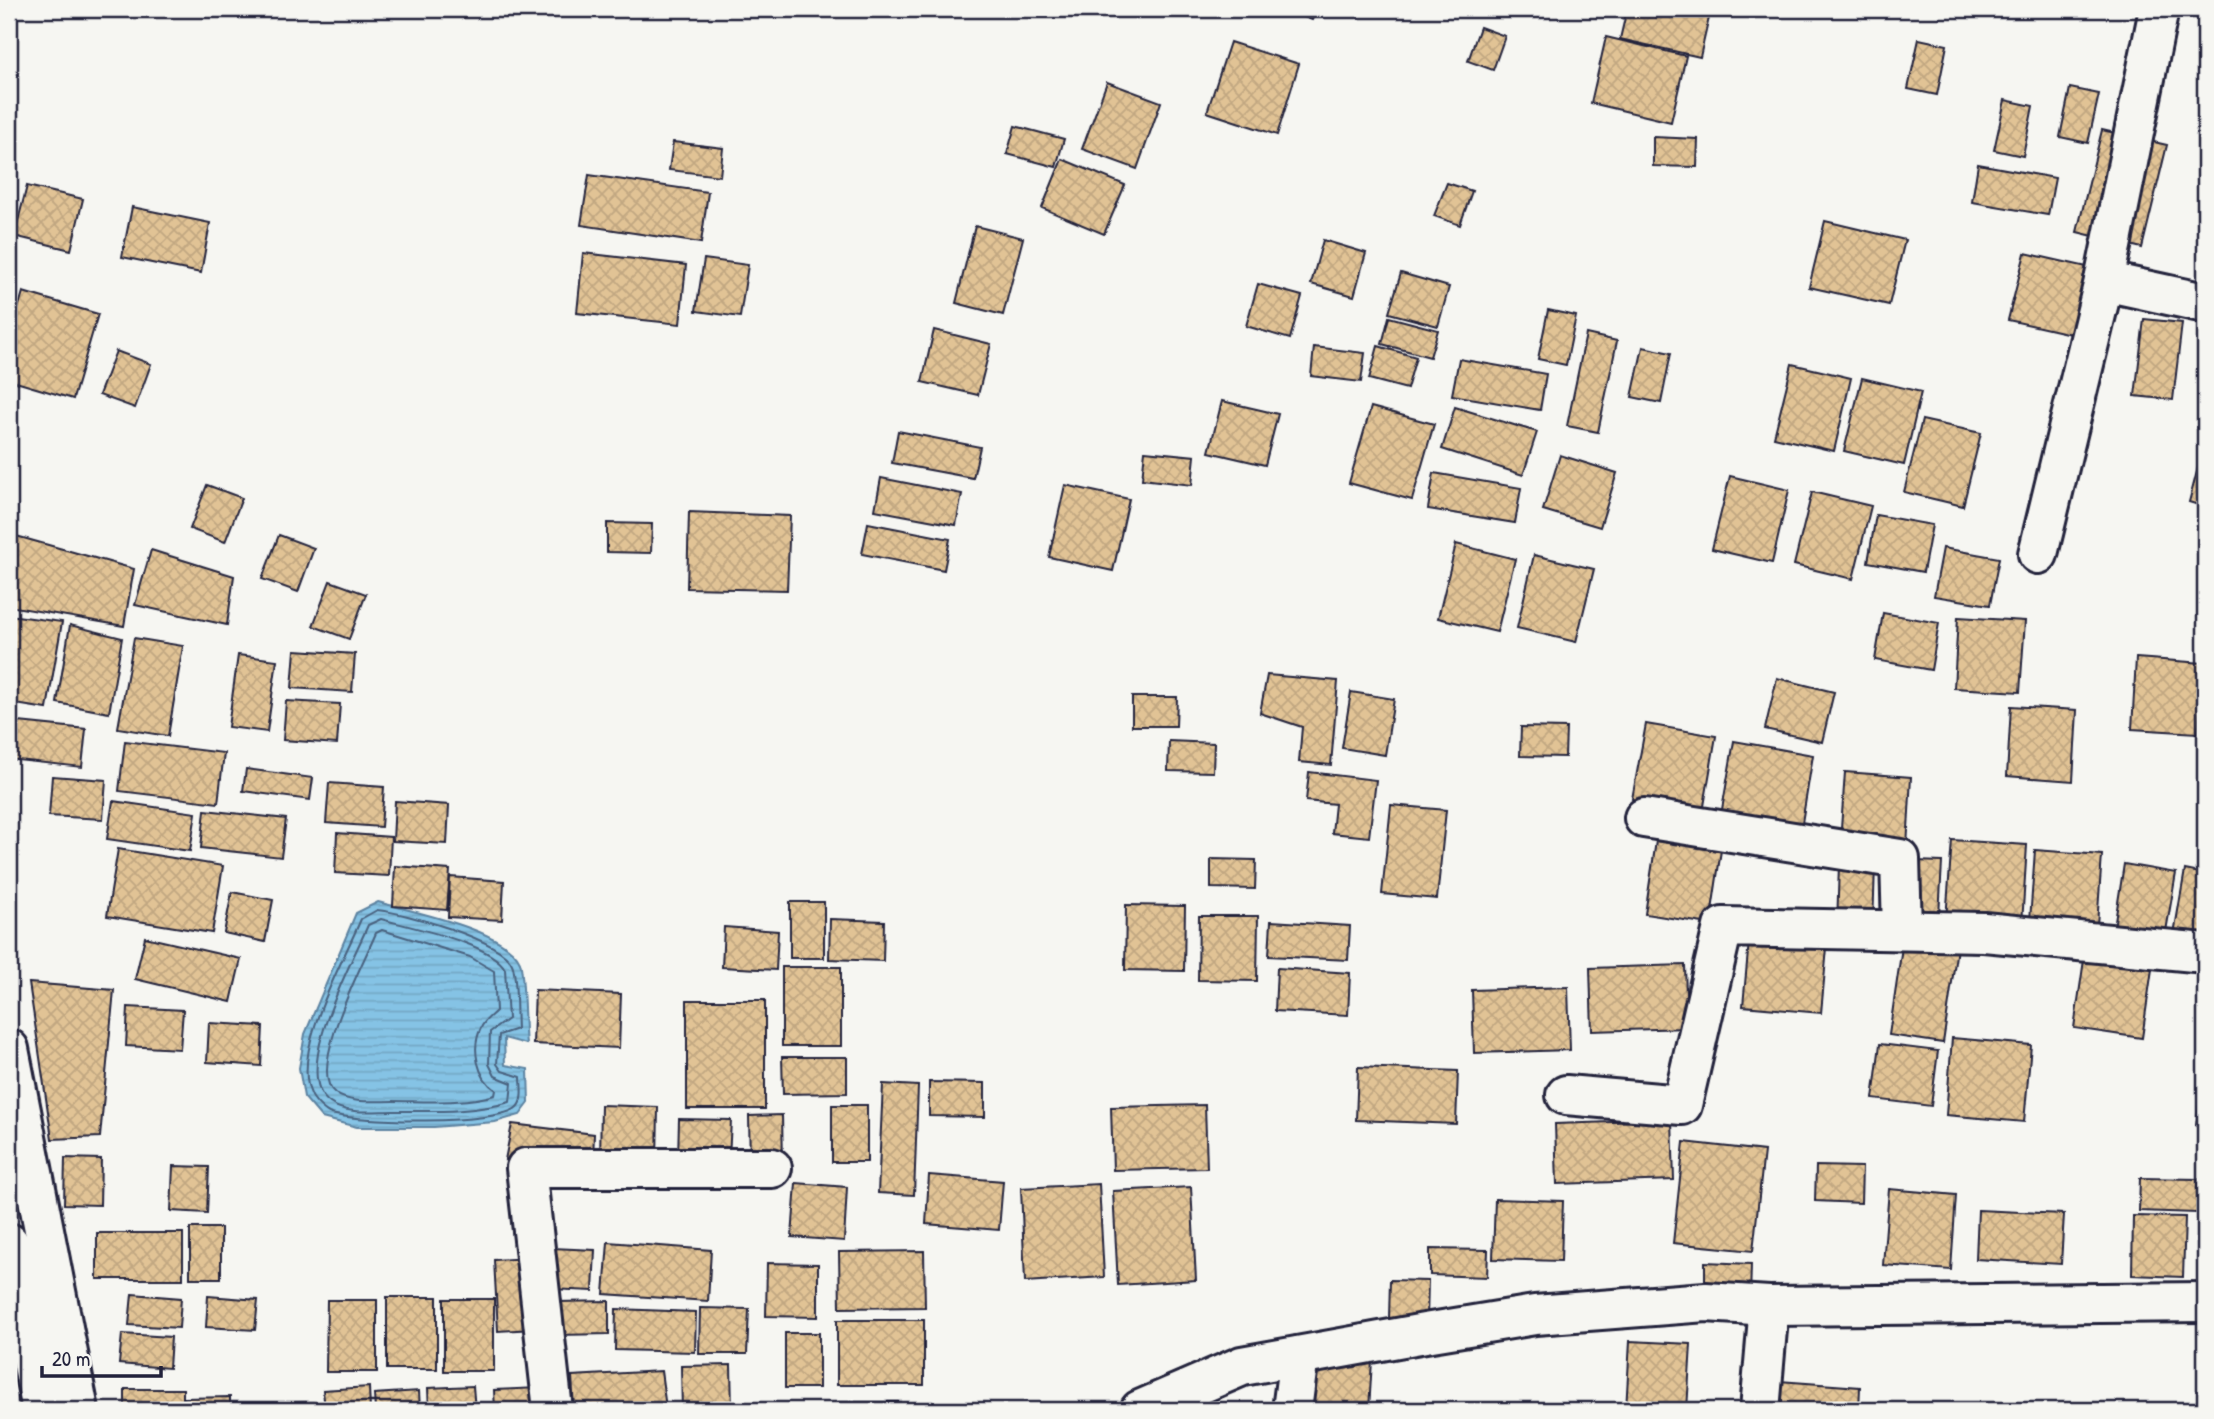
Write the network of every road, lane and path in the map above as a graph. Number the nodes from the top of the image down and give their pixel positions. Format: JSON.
{"nodes":[{"id":1,"x":2159,"y":9,"type":"edge"},
{"id":2,"x":2104,"y":281,"type":"junction"},
{"id":3,"x":2205,"y":303,"type":"edge"},
{"id":4,"x":2038,"y":554,"type":"dead end"},
{"id":5,"x":1644,"y":818,"type":"dead end"},
{"id":6,"x":1902,"y":930,"type":"junction"},
{"id":7,"x":2205,"y":953,"type":"edge"},
{"id":8,"x":9,"y":1049,"type":"edge"},
{"id":9,"x":1566,"y":1096,"type":"dead end"},
{"id":10,"x":772,"y":1168,"type":"dead end"},
{"id":11,"x":9,"y":1243,"type":"edge"},
{"id":12,"x":2205,"y":1302,"type":"edge"},
{"id":13,"x":1769,"y":1306,"type":"junction"},
{"id":14,"x":1299,"y":1356,"type":"junction"},
{"id":15,"x":42,"y":1410,"type":"edge"},
{"id":16,"x":79,"y":1410,"type":"edge"},
{"id":17,"x":553,"y":1410,"type":"edge"},
{"id":18,"x":1140,"y":1410,"type":"edge"},
{"id":19,"x":1292,"y":1410,"type":"edge"},
{"id":20,"x":1760,"y":1410,"type":"edge"}],
"edges":[{"from":1,"to":2,"type":"street"},
{"from":2,"to":3,"type":"street"},
{"from":2,"to":4,"type":"street"},
{"from":5,"to":6,"type":"street"},
{"from":6,"to":7,"type":"street"},
{"from":6,"to":9,"type":"street"},
{"from":8,"to":16,"type":"street"},
{"from":10,"to":17,"type":"street"},
{"from":11,"to":15,"type":"street"},
{"from":12,"to":13,"type":"street"},
{"from":13,"to":14,"type":"street"},
{"from":13,"to":20,"type":"street"},
{"from":14,"to":18,"type":"street"},
{"from":14,"to":19,"type":"street"}]}
